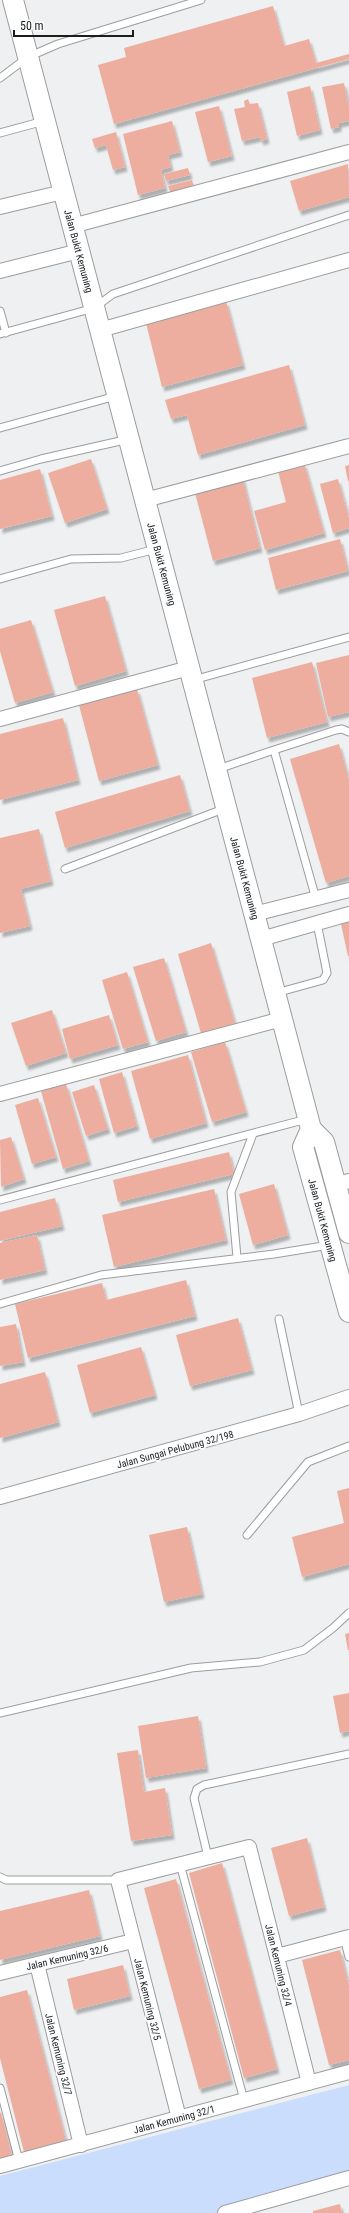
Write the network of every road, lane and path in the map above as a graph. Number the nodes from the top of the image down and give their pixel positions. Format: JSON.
{"nodes":[{"id":1,"x":13,"y":0,"type":"edge"},
{"id":2,"x":201,"y":0,"type":"edge"},
{"id":3,"x":28,"y":57,"type":"junction"},
{"id":4,"x":0,"y":78,"type":"edge"},
{"id":5,"x":44,"y":120,"type":"junction"},
{"id":6,"x":0,"y":133,"type":"edge"},
{"id":7,"x":349,"y":152,"type":"edge"},
{"id":8,"x":63,"y":192,"type":"junction"},
{"id":9,"x":0,"y":207,"type":"edge"},
{"id":10,"x":349,"y":215,"type":"edge"},
{"id":11,"x":72,"y":226,"type":"junction"},
{"id":12,"x":79,"y":250,"type":"junction"},
{"id":13,"x":349,"y":260,"type":"edge"},
{"id":14,"x":0,"y":271,"type":"edge"},
{"id":15,"x":94,"y":308,"type":"junction"},
{"id":16,"x":0,"y":311,"type":"edge"},
{"id":17,"x":100,"y":330,"type":"junction"},
{"id":18,"x":3,"y":333,"type":"edge"},
{"id":19,"x":117,"y":396,"type":"junction"},
{"id":20,"x":0,"y":428,"type":"edge"},
{"id":21,"x":129,"y":439,"type":"junction"},
{"id":22,"x":349,"y":446,"type":"edge"},
{"id":23,"x":0,"y":471,"type":"edge"},
{"id":24,"x":145,"y":500,"type":"junction"},
{"id":25,"x":158,"y":548,"type":"junction"},
{"id":26,"x":0,"y":579,"type":"edge"},
{"id":27,"x":349,"y":637,"type":"edge"},
{"id":28,"x":191,"y":674,"type":"junction"},
{"id":29,"x":0,"y":720,"type":"edge"},
{"id":30,"x":349,"y":732,"type":"edge"},
{"id":31,"x":274,"y":750,"type":"junction"},
{"id":32,"x":216,"y":770,"type":"junction"},
{"id":33,"x":226,"y":808,"type":"junction"},
{"id":34,"x":65,"y":869,"type":"dead end"},
{"id":35,"x":349,"y":890,"type":"edge"},
{"id":36,"x":316,"y":899,"type":"junction"},
{"id":37,"x":254,"y":914,"type":"junction"},
{"id":38,"x":349,"y":914,"type":"edge"},
{"id":39,"x":316,"y":923,"type":"junction"},
{"id":40,"x":261,"y":939,"type":"junction"},
{"id":41,"x":275,"y":993,"type":"junction"},
{"id":42,"x":282,"y":1018,"type":"junction"},
{"id":43,"x":0,"y":1094,"type":"edge"},
{"id":44,"x":309,"y":1124,"type":"junction"},
{"id":45,"x":253,"y":1134,"type":"junction"},
{"id":46,"x":342,"y":1183,"type":"edge"},
{"id":47,"x":0,"y":1200,"type":"edge"},
{"id":48,"x":349,"y":1233,"type":"edge"},
{"id":49,"x":329,"y":1245,"type":"junction"},
{"id":50,"x":237,"y":1257,"type":"junction"},
{"id":51,"x":0,"y":1304,"type":"edge"},
{"id":52,"x":349,"y":1312,"type":"edge"},
{"id":53,"x":279,"y":1319,"type":"dead end"},
{"id":54,"x":349,"y":1397,"type":"edge"},
{"id":55,"x":299,"y":1414,"type":"junction"},
{"id":56,"x":349,"y":1446,"type":"edge"},
{"id":57,"x":0,"y":1497,"type":"edge"},
{"id":58,"x":247,"y":1535,"type":"dead end"},
{"id":59,"x":349,"y":1613,"type":"edge"},
{"id":60,"x":0,"y":1714,"type":"edge"},
{"id":61,"x":349,"y":1754,"type":"edge"},
{"id":62,"x":208,"y":1857,"type":"junction"},
{"id":63,"x":180,"y":1864,"type":"junction"},
{"id":64,"x":0,"y":1877,"type":"edge"},
{"id":65,"x":118,"y":1880,"type":"junction"},
{"id":66,"x":347,"y":1938,"type":"edge"},
{"id":67,"x":133,"y":1941,"type":"junction"},
{"id":68,"x":278,"y":1956,"type":"junction"},
{"id":69,"x":349,"y":1957,"type":"edge"},
{"id":70,"x":37,"y":1964,"type":"junction"},
{"id":71,"x":0,"y":1973,"type":"edge"},
{"id":72,"x":349,"y":2072,"type":"edge"},
{"id":73,"x":309,"y":2083,"type":"junction"},
{"id":74,"x":0,"y":2088,"type":"edge"},
{"id":75,"x":244,"y":2100,"type":"junction"},
{"id":76,"x":179,"y":2118,"type":"junction"},
{"id":77,"x":81,"y":2144,"type":"junction"},
{"id":78,"x":19,"y":2161,"type":"junction"},
{"id":79,"x":0,"y":2166,"type":"edge"},
{"id":80,"x":349,"y":2178,"type":"edge"},
{"id":81,"x":225,"y":2213,"type":"edge"}],
"edges":[{"from":1,"to":3,"type":"main road","name":"Jalan Bukit Kemuning"},
{"from":2,"to":3,"type":"lane"},
{"from":3,"to":4,"type":"lane"},
{"from":3,"to":5,"type":"main road","name":"Jalan Bukit Kemuning"},
{"from":5,"to":6,"type":"lane"},
{"from":5,"to":8,"type":"main road","name":"Jalan Bukit Kemuning"},
{"from":7,"to":11,"type":"street"},
{"from":8,"to":9,"type":"street"},
{"from":8,"to":11,"type":"main road","name":"Jalan Bukit Kemuning"},
{"from":10,"to":15,"type":"lane"},
{"from":11,"to":12,"type":"main road","name":"Jalan Bukit Kemuning"},
{"from":12,"to":14,"type":"street"},
{"from":12,"to":15,"type":"main road","name":"Jalan Bukit Kemuning"},
{"from":13,"to":17,"type":"street"},
{"from":15,"to":17,"type":"main road","name":"Jalan Bukit Kemuning"},
{"from":15,"to":18,"type":"lane"},
{"from":16,"to":18,"type":"lane"},
{"from":17,"to":19,"type":"main road","name":"Jalan Bukit Kemuning"},
{"from":19,"to":20,"type":"lane"},
{"from":19,"to":21,"type":"main road","name":"Jalan Bukit Kemuning"},
{"from":21,"to":23,"type":"lane"},
{"from":21,"to":24,"type":"main road","name":"Jalan Bukit Kemuning"},
{"from":22,"to":24,"type":"street"},
{"from":24,"to":25,"type":"main road","name":"Jalan Bukit Kemuning"},
{"from":25,"to":26,"type":"lane"},
{"from":25,"to":28,"type":"main road","name":"Jalan Bukit Kemuning"},
{"from":27,"to":28,"type":"lane"},
{"from":28,"to":29,"type":"street"},
{"from":28,"to":32,"type":"main road","name":"Jalan Bukit Kemuning"},
{"from":30,"to":31,"type":"lane"},
{"from":31,"to":32,"type":"lane"},
{"from":31,"to":36,"type":"lane"},
{"from":32,"to":33,"type":"main road","name":"Jalan Bukit Kemuning"},
{"from":33,"to":34,"type":"lane"},
{"from":33,"to":37,"type":"main road","name":"Jalan Bukit Kemuning"},
{"from":35,"to":36,"type":"street"},
{"from":36,"to":37,"type":"street"},
{"from":37,"to":40,"type":"main road","name":"Jalan Bukit Kemuning"},
{"from":38,"to":39,"type":"street"},
{"from":39,"to":40,"type":"street"},
{"from":39,"to":41,"type":"lane"},
{"from":40,"to":41,"type":"main road","name":"Jalan Bukit Kemuning"},
{"from":41,"to":42,"type":"main road","name":"Jalan Bukit Kemuning"},
{"from":42,"to":43,"type":"street"},
{"from":42,"to":44,"type":"main road","name":"Jalan Bukit Kemuning"},
{"from":44,"to":45,"type":"lane"},
{"from":44,"to":46,"type":"main road","name":"Jalan Bukit Kemuning"},
{"from":44,"to":49,"type":"main road","name":"Jalan Bukit Kemuning"},
{"from":45,"to":47,"type":"lane"},
{"from":45,"to":50,"type":"lane"},
{"from":46,"to":48,"type":"main road","name":"Jalan Bukit Kemuning"},
{"from":49,"to":50,"type":"lane"},
{"from":49,"to":52,"type":"main road","name":"Jalan Bukit Kemuning"},
{"from":50,"to":51,"type":"lane"},
{"from":53,"to":55,"type":"lane"},
{"from":54,"to":55,"type":"street","name":"Jalan Sungai Pelubung 32/198"},
{"from":55,"to":57,"type":"street","name":"Jalan Sungai Pelubung 32/198"},
{"from":56,"to":58,"type":"lane"},
{"from":59,"to":60,"type":"lane"},
{"from":61,"to":62,"type":"lane"},
{"from":62,"to":63,"type":"street"},
{"from":62,"to":68,"type":"street","name":"Jalan Kemuning 32/4"},
{"from":63,"to":65,"type":"street"},
{"from":63,"to":75,"type":"lane"},
{"from":64,"to":65,"type":"lane"},
{"from":65,"to":67,"type":"street","name":"Jalan Kemuning 32/5"},
{"from":66,"to":68,"type":"street"},
{"from":66,"to":69,"type":"lane"},
{"from":67,"to":70,"type":"street","name":"Jalan Kemuning 32/6"},
{"from":67,"to":76,"type":"street","name":"Jalan Kemuning 32/5"},
{"from":68,"to":73,"type":"street","name":"Jalan Kemuning 32/4"},
{"from":70,"to":71,"type":"street","name":"Jalan Kemuning 32/6"},
{"from":70,"to":77,"type":"street","name":"Jalan Kemuning 32/7"},
{"from":72,"to":73,"type":"street","name":"Jalan Kemuning 32/1"},
{"from":73,"to":75,"type":"street","name":"Jalan Kemuning 32/1"},
{"from":74,"to":78,"type":"lane"},
{"from":75,"to":76,"type":"street","name":"Jalan Kemuning 32/1"},
{"from":76,"to":77,"type":"street","name":"Jalan Kemuning 32/1"},
{"from":77,"to":78,"type":"street","name":"Jalan Kemuning 32/1"},
{"from":78,"to":79,"type":"street","name":"Jalan Kemuning 32/1"},
{"from":80,"to":81,"type":"street"}]}
